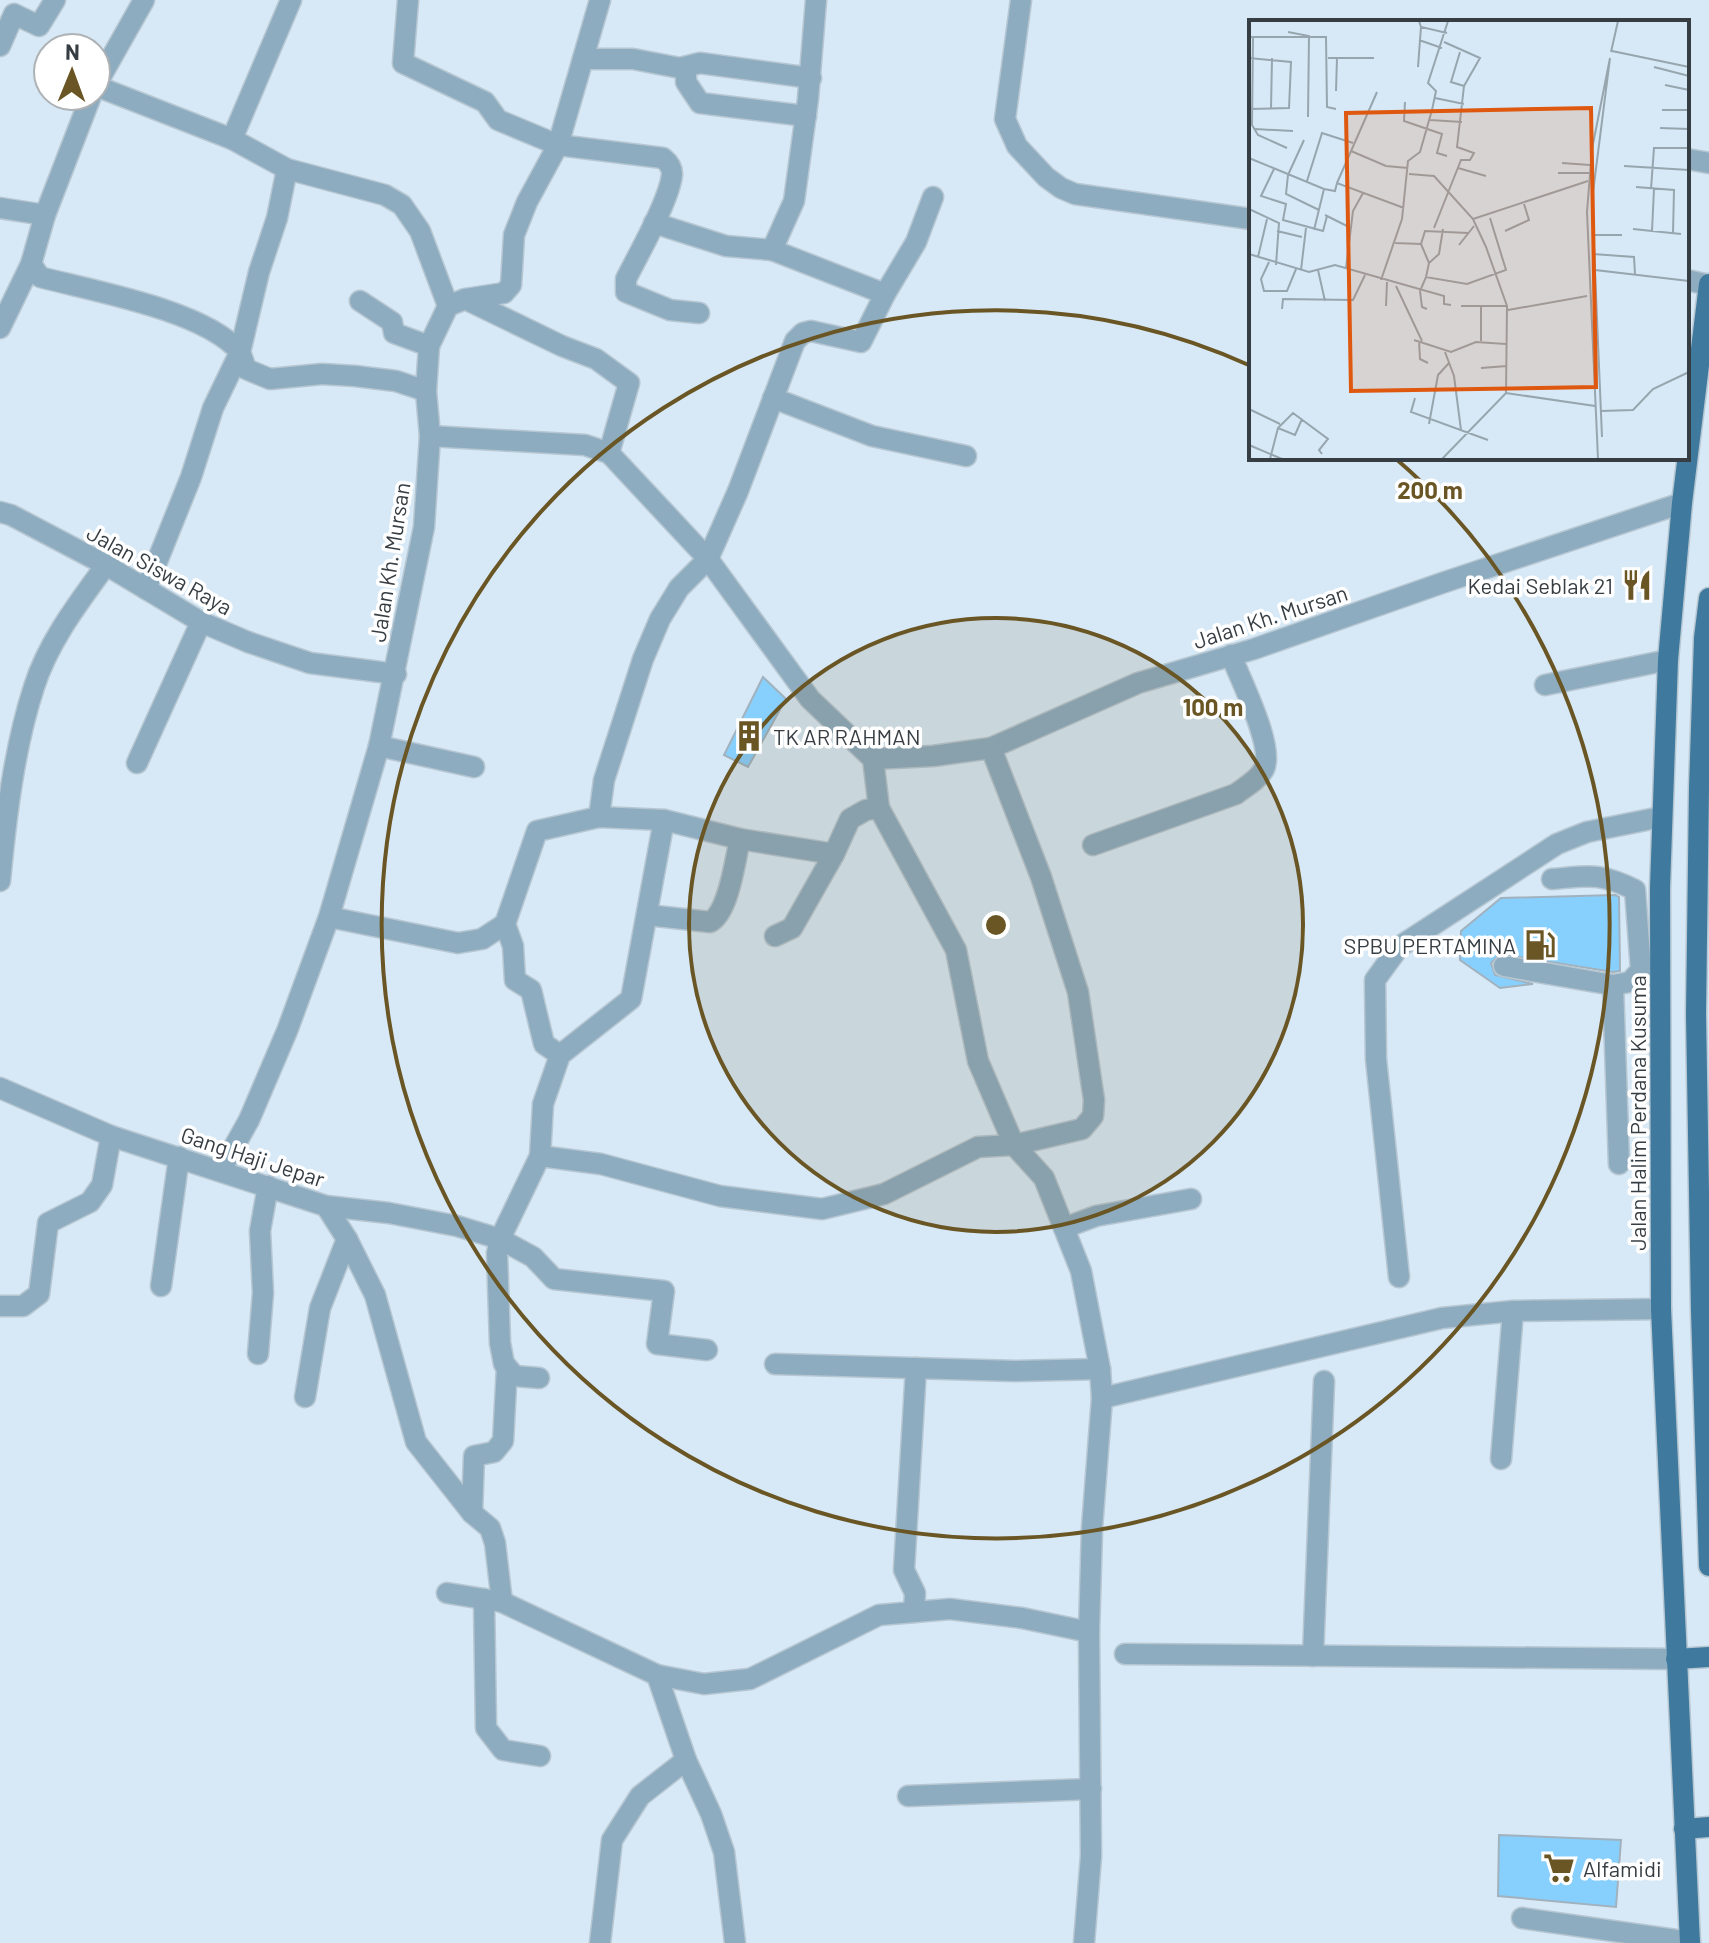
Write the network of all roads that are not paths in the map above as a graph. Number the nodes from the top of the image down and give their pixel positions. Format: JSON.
{"nodes":[{"id":1,"x":55,"y":0,"type":"edge"},
{"id":2,"x":144,"y":0,"type":"edge"},
{"id":3,"x":291,"y":0,"type":"edge"},
{"id":4,"x":408,"y":0,"type":"edge"},
{"id":5,"x":600,"y":0,"type":"edge"},
{"id":6,"x":816,"y":0,"type":"edge"},
{"id":7,"x":1021,"y":0,"type":"edge"},
{"id":8,"x":0,"y":46,"type":"edge"},
{"id":9,"x":112,"y":57,"type":"edge"},
{"id":10,"x":583,"y":59,"type":"junction"},
{"id":11,"x":686,"y":68,"type":"junction"},
{"id":12,"x":811,"y":78,"type":"junction"},
{"id":13,"x":112,"y":92,"type":"edge"},
{"id":14,"x":85,"y":112,"type":"edge"},
{"id":15,"x":806,"y":116,"type":"junction"},
{"id":16,"x":232,"y":139,"type":"junction"},
{"id":17,"x":558,"y":145,"type":"junction"},
{"id":18,"x":1689,"y":159,"type":"edge"},
{"id":19,"x":1709,"y":163,"type":"edge"},
{"id":20,"x":287,"y":169,"type":"junction"},
{"id":21,"x":933,"y":197,"type":"dead end"},
{"id":22,"x":0,"y":208,"type":"edge"},
{"id":23,"x":45,"y":215,"type":"junction"},
{"id":24,"x":1249,"y":219,"type":"edge"},
{"id":25,"x":654,"y":223,"type":"junction"},
{"id":26,"x":772,"y":250,"type":"junction"},
{"id":27,"x":31,"y":264,"type":"junction"},
{"id":28,"x":1689,"y":280,"type":"edge"},
{"id":29,"x":1709,"y":285,"type":"edge"},
{"id":30,"x":885,"y":294,"type":"junction"},
{"id":31,"x":360,"y":301,"type":"dead end"},
{"id":32,"x":456,"y":302,"type":"junction"},
{"id":33,"x":699,"y":313,"type":"dead end"},
{"id":34,"x":0,"y":328,"type":"edge"},
{"id":35,"x":429,"y":346,"type":"junction"},
{"id":36,"x":240,"y":352,"type":"junction"},
{"id":37,"x":426,"y":391,"type":"junction"},
{"id":38,"x":1691,"y":391,"type":"edge"},
{"id":39,"x":773,"y":398,"type":"junction"},
{"id":40,"x":1689,"y":422,"type":"edge"},
{"id":41,"x":430,"y":436,"type":"junction"},
{"id":42,"x":609,"y":453,"type":"junction"},
{"id":43,"x":966,"y":456,"type":"dead end"},
{"id":44,"x":1686,"y":460,"type":"edge"},
{"id":45,"x":1682,"y":503,"type":"junction"},
{"id":46,"x":0,"y":512,"type":"edge"},
{"id":47,"x":708,"y":559,"type":"junction"},
{"id":48,"x":106,"y":565,"type":"junction"},
{"id":49,"x":146,"y":589,"type":"junction"},
{"id":50,"x":1709,"y":598,"type":"edge"},
{"id":51,"x":201,"y":622,"type":"junction"},
{"id":52,"x":1707,"y":639,"type":"edge"},
{"id":53,"x":1231,"y":655,"type":"junction"},
{"id":54,"x":1668,"y":660,"type":"junction"},
{"id":55,"x":396,"y":674,"type":"junction"},
{"id":56,"x":1545,"y":685,"type":"dead end"},
{"id":57,"x":379,"y":746,"type":"junction"},
{"id":58,"x":991,"y":748,"type":"junction"},
{"id":59,"x":873,"y":759,"type":"junction"},
{"id":60,"x":137,"y":763,"type":"dead end"},
{"id":61,"x":474,"y":767,"type":"dead end"},
{"id":62,"x":4,"y":796,"type":"edge"},
{"id":63,"x":879,"y":808,"type":"junction"},
{"id":64,"x":599,"y":817,"type":"junction"},
{"id":65,"x":1661,"y":817,"type":"junction"},
{"id":66,"x":664,"y":820,"type":"junction"},
{"id":67,"x":740,"y":839,"type":"junction"},
{"id":68,"x":1093,"y":845,"type":"dead end"},
{"id":69,"x":834,"y":854,"type":"junction"},
{"id":70,"x":1552,"y":879,"type":"dead end"},
{"id":71,"x":0,"y":881,"type":"edge"},
{"id":72,"x":1704,"y":883,"type":"edge"},
{"id":73,"x":1660,"y":888,"type":"junction"},
{"id":74,"x":1635,"y":890,"type":"junction"},
{"id":75,"x":647,"y":915,"type":"junction"},
{"id":76,"x":329,"y":917,"type":"junction"},
{"id":77,"x":505,"y":924,"type":"junction"},
{"id":78,"x":775,"y":936,"type":"dead end"},
{"id":79,"x":1504,"y":966,"type":"dead end"},
{"id":80,"x":1650,"y":972,"type":"junction"},
{"id":81,"x":1613,"y":985,"type":"junction"},
{"id":82,"x":1702,"y":1014,"type":"edge"},
{"id":83,"x":560,"y":1055,"type":"junction"},
{"id":84,"x":0,"y":1088,"type":"edge"},
{"id":85,"x":1704,"y":1124,"type":"edge"},
{"id":86,"x":111,"y":1136,"type":"junction"},
{"id":87,"x":1014,"y":1145,"type":"junction"},
{"id":88,"x":1704,"y":1145,"type":"edge"},
{"id":89,"x":540,"y":1156,"type":"junction"},
{"id":90,"x":179,"y":1157,"type":"junction"},
{"id":91,"x":1619,"y":1164,"type":"dead end"},
{"id":92,"x":221,"y":1170,"type":"junction"},
{"id":93,"x":268,"y":1186,"type":"junction"},
{"id":94,"x":1191,"y":1199,"type":"dead end"},
{"id":95,"x":326,"y":1206,"type":"junction"},
{"id":96,"x":1704,"y":1208,"type":"edge"},
{"id":97,"x":1064,"y":1228,"type":"junction"},
{"id":98,"x":347,"y":1239,"type":"junction"},
{"id":99,"x":500,"y":1239,"type":"junction"},
{"id":100,"x":1704,"y":1269,"type":"edge"},
{"id":101,"x":1399,"y":1277,"type":"dead end"},
{"id":102,"x":161,"y":1286,"type":"dead end"},
{"id":103,"x":0,"y":1306,"type":"edge"},
{"id":104,"x":1661,"y":1309,"type":"junction"},
{"id":105,"x":1513,"y":1311,"type":"junction"},
{"id":106,"x":707,"y":1350,"type":"dead end"},
{"id":107,"x":258,"y":1354,"type":"dead end"},
{"id":108,"x":775,"y":1364,"type":"dead end"},
{"id":109,"x":507,"y":1367,"type":"junction"},
{"id":110,"x":916,"y":1368,"type":"junction"},
{"id":111,"x":1100,"y":1369,"type":"junction"},
{"id":112,"x":539,"y":1378,"type":"dead end"},
{"id":113,"x":1324,"y":1381,"type":"dead end"},
{"id":114,"x":305,"y":1397,"type":"dead end"},
{"id":115,"x":1102,"y":1398,"type":"junction"},
{"id":116,"x":1707,"y":1445,"type":"edge"},
{"id":117,"x":1501,"y":1459,"type":"dead end"},
{"id":118,"x":472,"y":1513,"type":"junction"},
{"id":119,"x":1709,"y":1553,"type":"edge"},
{"id":120,"x":447,"y":1593,"type":"dead end"},
{"id":121,"x":493,"y":1601,"type":"junction"},
{"id":122,"x":914,"y":1612,"type":"junction"},
{"id":123,"x":1089,"y":1632,"type":"junction"},
{"id":124,"x":1125,"y":1654,"type":"dead end"},
{"id":125,"x":1313,"y":1656,"type":"junction"},
{"id":126,"x":1709,"y":1657,"type":"edge"},
{"id":127,"x":1676,"y":1659,"type":"junction"},
{"id":128,"x":657,"y":1675,"type":"junction"},
{"id":129,"x":540,"y":1756,"type":"dead end"},
{"id":130,"x":686,"y":1760,"type":"junction"},
{"id":131,"x":1091,"y":1789,"type":"junction"},
{"id":132,"x":908,"y":1796,"type":"dead end"},
{"id":133,"x":1709,"y":1827,"type":"edge"},
{"id":134,"x":1684,"y":1829,"type":"junction"},
{"id":135,"x":1522,"y":1918,"type":"dead end"},
{"id":136,"x":1690,"y":1942,"type":"edge"},
{"id":137,"x":600,"y":1943,"type":"edge"},
{"id":138,"x":735,"y":1943,"type":"edge"},
{"id":139,"x":1084,"y":1943,"type":"edge"}],
"edges":[{"from":1,"to":8,"type":"street"},
{"from":2,"to":9,"type":"street"},
{"from":3,"to":16,"type":"street"},
{"from":4,"to":17,"type":"street"},
{"from":5,"to":10,"type":"street"},
{"from":6,"to":12,"type":"street"},
{"from":7,"to":24,"type":"street"},
{"from":10,"to":11,"type":"street"},
{"from":10,"to":17,"type":"street"},
{"from":11,"to":12,"type":"street"},
{"from":11,"to":15,"type":"street"},
{"from":12,"to":15,"type":"street"},
{"from":13,"to":16,"type":"street"},
{"from":14,"to":23,"type":"street"},
{"from":15,"to":26,"type":"street"},
{"from":16,"to":20,"type":"street"},
{"from":17,"to":25,"type":"street"},
{"from":17,"to":32,"type":"street"},
{"from":18,"to":19,"type":"street"},
{"from":20,"to":32,"type":"street"},
{"from":20,"to":36,"type":"street"},
{"from":21,"to":30,"type":"street"},
{"from":22,"to":23,"type":"street"},
{"from":23,"to":27,"type":"street"},
{"from":25,"to":26,"type":"street"},
{"from":25,"to":33,"type":"street"},
{"from":26,"to":30,"type":"street"},
{"from":27,"to":34,"type":"street"},
{"from":27,"to":36,"type":"street"},
{"from":28,"to":29,"type":"street"},
{"from":29,"to":38,"type":"main road","name":"Jalan Halim Perdana Kusuma"},
{"from":30,"to":39,"type":"street"},
{"from":31,"to":35,"type":"street"},
{"from":32,"to":35,"type":"street","name":"Jalan Kh. Mursan"},
{"from":32,"to":42,"type":"street"},
{"from":35,"to":37,"type":"street","name":"Jalan Kh. Mursan"},
{"from":36,"to":37,"type":"street"},
{"from":36,"to":49,"type":"street"},
{"from":37,"to":41,"type":"street","name":"Jalan Kh. Mursan"},
{"from":38,"to":40,"type":"main road","name":"Jalan Halim Perdana Kusuma"},
{"from":39,"to":43,"type":"street"},
{"from":39,"to":47,"type":"street"},
{"from":41,"to":42,"type":"street"},
{"from":41,"to":55,"type":"street","name":"Jalan Kh. Mursan"},
{"from":42,"to":47,"type":"street"},
{"from":44,"to":45,"type":"main road","name":"Jalan Halim Perdana Kusuma"},
{"from":45,"to":53,"type":"street","name":"Jalan Kh. Mursan"},
{"from":45,"to":54,"type":"main road","name":"Jalan Halim Perdana Kusuma"},
{"from":46,"to":48,"type":"street","name":"Jalan Siswa Raya"},
{"from":47,"to":59,"type":"street"},
{"from":47,"to":64,"type":"street"},
{"from":48,"to":49,"type":"street","name":"Jalan Siswa Raya"},
{"from":48,"to":62,"type":"street"},
{"from":49,"to":51,"type":"street","name":"Jalan Siswa Raya"},
{"from":50,"to":52,"type":"main road"},
{"from":51,"to":55,"type":"street","name":"Jalan Siswa Raya"},
{"from":51,"to":60,"type":"street"},
{"from":52,"to":72,"type":"main road"},
{"from":53,"to":58,"type":"street","name":"Jalan Kh. Mursan"},
{"from":53,"to":68,"type":"street"},
{"from":54,"to":56,"type":"street"},
{"from":54,"to":65,"type":"main road","name":"Jalan Halim Perdana Kusuma"},
{"from":55,"to":57,"type":"street","name":"Jalan Kh. Mursan"},
{"from":57,"to":61,"type":"street"},
{"from":57,"to":76,"type":"street","name":"Jalan Kh. Mursan"},
{"from":58,"to":59,"type":"street","name":"Jalan Kh. Mursan"},
{"from":58,"to":87,"type":"street"},
{"from":59,"to":63,"type":"street"},
{"from":62,"to":71,"type":"street"},
{"from":63,"to":69,"type":"street"},
{"from":63,"to":87,"type":"street"},
{"from":64,"to":66,"type":"street"},
{"from":64,"to":77,"type":"street"},
{"from":65,"to":73,"type":"main road","name":"Jalan Halim Perdana Kusuma"},
{"from":65,"to":101,"type":"street"},
{"from":66,"to":67,"type":"street"},
{"from":66,"to":75,"type":"street"},
{"from":67,"to":69,"type":"street"},
{"from":67,"to":75,"type":"street"},
{"from":69,"to":78,"type":"street"},
{"from":70,"to":74,"type":"street"},
{"from":72,"to":82,"type":"main road"},
{"from":73,"to":74,"type":"street"},
{"from":73,"to":80,"type":"main road","name":"Jalan Halim Perdana Kusuma"},
{"from":74,"to":80,"type":"street"},
{"from":75,"to":83,"type":"street"},
{"from":76,"to":77,"type":"street"},
{"from":76,"to":92,"type":"street","name":"Jalan Kh. Mursan"},
{"from":77,"to":83,"type":"street"},
{"from":79,"to":81,"type":"street"},
{"from":80,"to":81,"type":"street"},
{"from":80,"to":104,"type":"main road","name":"Jalan Halim Perdana Kusuma"},
{"from":81,"to":91,"type":"street"},
{"from":82,"to":85,"type":"main road"},
{"from":83,"to":89,"type":"street"},
{"from":84,"to":86,"type":"street","name":"Gang Haji Jepar"},
{"from":85,"to":88,"type":"main road"},
{"from":86,"to":90,"type":"street","name":"Gang Haji Jepar"},
{"from":86,"to":103,"type":"street"},
{"from":87,"to":89,"type":"street"},
{"from":87,"to":97,"type":"street"},
{"from":88,"to":96,"type":"main road"},
{"from":89,"to":99,"type":"street"},
{"from":90,"to":92,"type":"street","name":"Gang Haji Jepar"},
{"from":90,"to":102,"type":"street"},
{"from":92,"to":93,"type":"street","name":"Gang Haji Jepar"},
{"from":93,"to":95,"type":"street","name":"Gang Haji Jepar"},
{"from":93,"to":107,"type":"street"},
{"from":94,"to":97,"type":"street"},
{"from":95,"to":98,"type":"street"},
{"from":95,"to":99,"type":"street","name":"Gang Haji Jepar"},
{"from":96,"to":100,"type":"main road"},
{"from":97,"to":111,"type":"street"},
{"from":98,"to":114,"type":"street"},
{"from":98,"to":118,"type":"street"},
{"from":99,"to":106,"type":"street","name":"Gang Haji Jepar"},
{"from":99,"to":109,"type":"street"},
{"from":100,"to":116,"type":"main road"},
{"from":104,"to":105,"type":"street"},
{"from":104,"to":127,"type":"main road","name":"Jalan Halim Perdana Kusuma"},
{"from":105,"to":115,"type":"street"},
{"from":105,"to":117,"type":"street"},
{"from":108,"to":110,"type":"street"},
{"from":109,"to":112,"type":"street"},
{"from":109,"to":118,"type":"street"},
{"from":110,"to":111,"type":"street"},
{"from":110,"to":122,"type":"street"},
{"from":111,"to":115,"type":"street"},
{"from":113,"to":125,"type":"street"},
{"from":115,"to":123,"type":"street"},
{"from":116,"to":119,"type":"main road"},
{"from":118,"to":121,"type":"street"},
{"from":120,"to":121,"type":"street"},
{"from":121,"to":128,"type":"street"},
{"from":121,"to":129,"type":"street"},
{"from":122,"to":123,"type":"street"},
{"from":122,"to":128,"type":"street"},
{"from":123,"to":131,"type":"street"},
{"from":124,"to":125,"type":"street"},
{"from":125,"to":127,"type":"street"},
{"from":126,"to":127,"type":"main road"},
{"from":127,"to":134,"type":"main road","name":"Jalan Halim Perdana Kusuma"},
{"from":128,"to":130,"type":"street"},
{"from":130,"to":137,"type":"street"},
{"from":130,"to":138,"type":"street"},
{"from":131,"to":132,"type":"street"},
{"from":131,"to":139,"type":"street"},
{"from":133,"to":134,"type":"main road"},
{"from":134,"to":136,"type":"main road","name":"Jalan Halim Perdana Kusuma"},
{"from":135,"to":136,"type":"street"}]}
